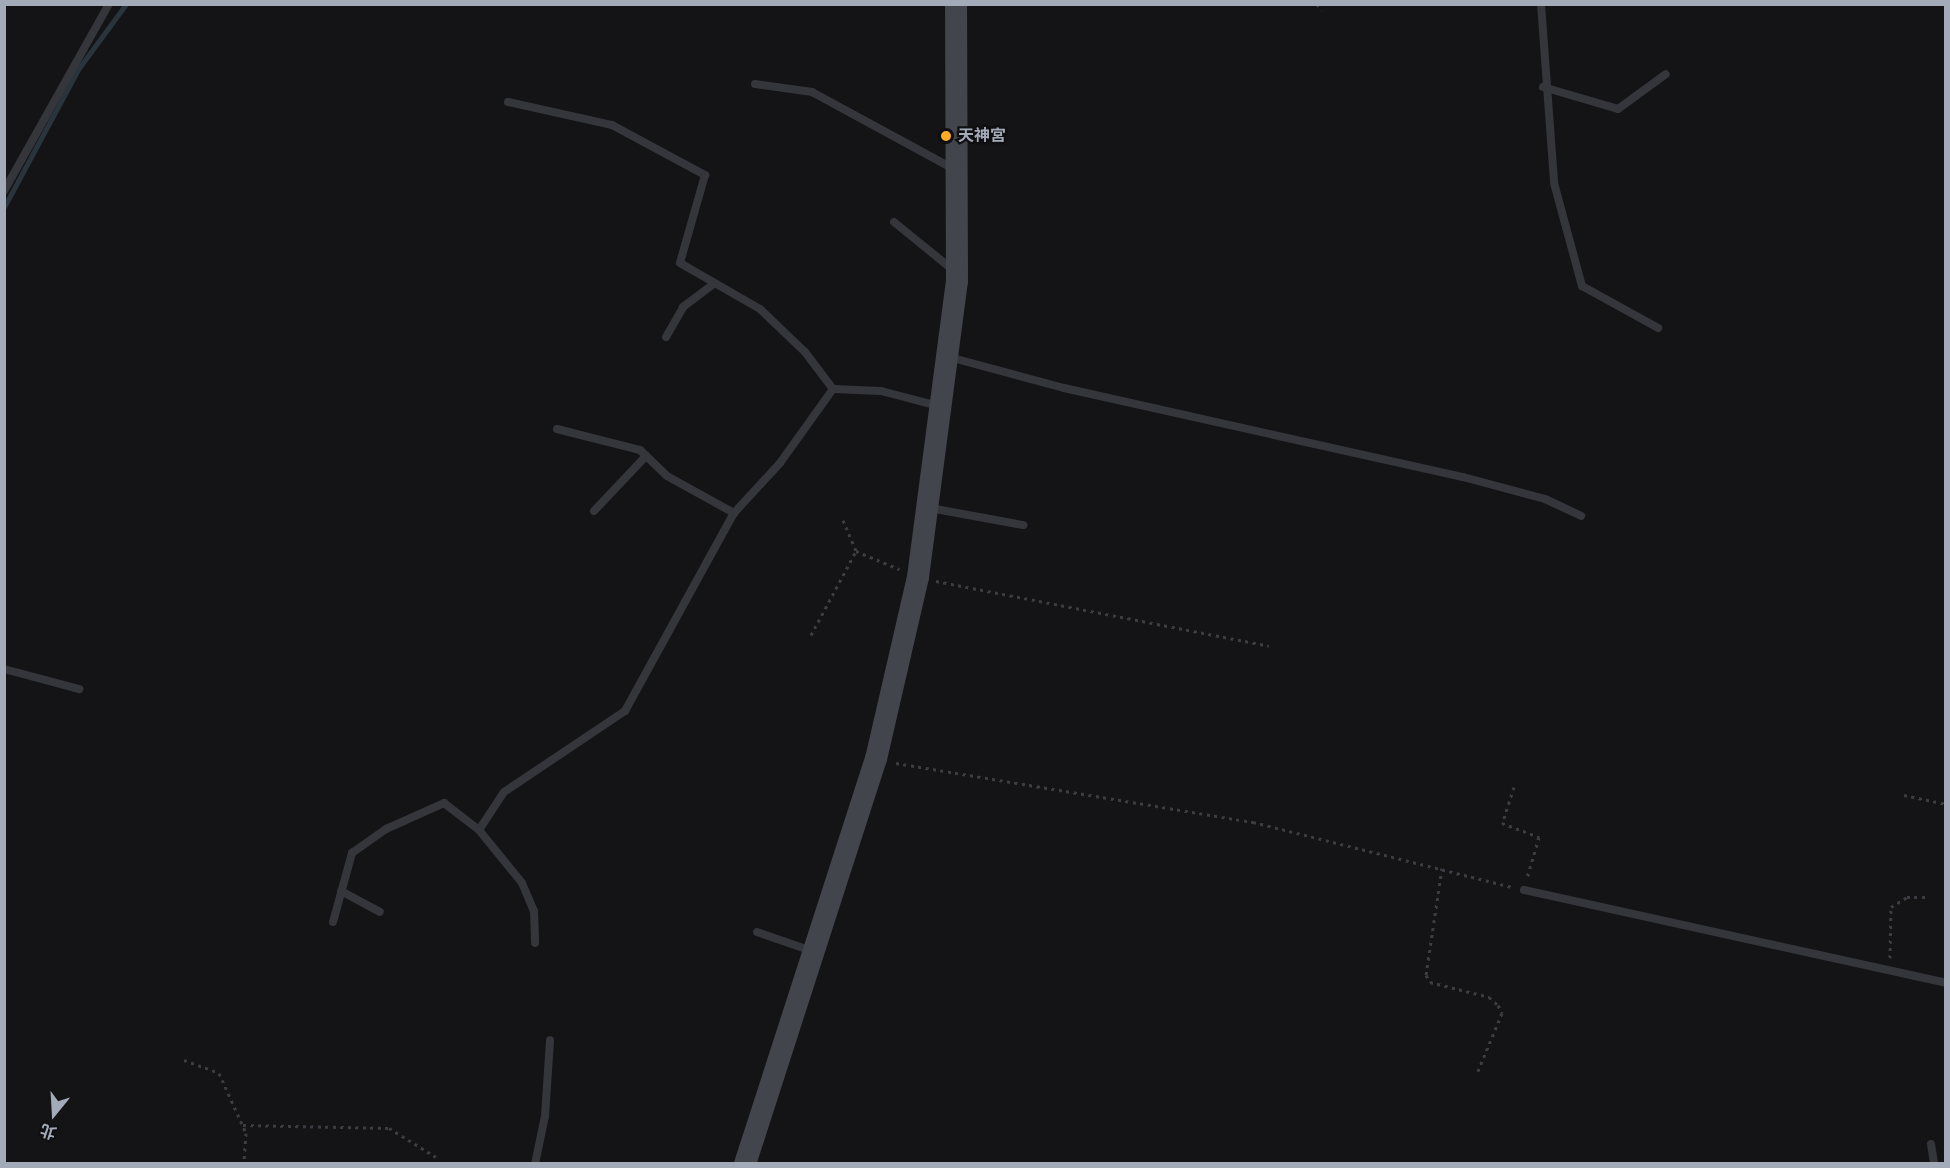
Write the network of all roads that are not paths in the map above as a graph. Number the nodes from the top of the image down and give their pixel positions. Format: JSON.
{"nodes":[{"id":1,"x":109,"y":4,"type":"edge"},
{"id":2,"x":956,"y":4,"type":"edge"},
{"id":3,"x":1540,"y":4,"type":"edge"},
{"id":4,"x":1666,"y":74,"type":"dead end"},
{"id":5,"x":755,"y":84,"type":"dead end"},
{"id":6,"x":1543,"y":87,"type":"junction"},
{"id":7,"x":508,"y":102,"type":"dead end"},
{"id":8,"x":956,"y":170,"type":"junction"},
{"id":9,"x":4,"y":191,"type":"edge"},
{"id":10,"x":894,"y":222,"type":"dead end"},
{"id":11,"x":957,"y":273,"type":"junction"},
{"id":12,"x":713,"y":284,"type":"junction"},
{"id":13,"x":1658,"y":328,"type":"dead end"},
{"id":14,"x":666,"y":337,"type":"dead end"},
{"id":15,"x":948,"y":356,"type":"junction"},
{"id":16,"x":833,"y":390,"type":"junction"},
{"id":17,"x":940,"y":406,"type":"junction"},
{"id":18,"x":557,"y":429,"type":"dead end"},
{"id":19,"x":646,"y":456,"type":"junction"},
{"id":20,"x":928,"y":508,"type":"junction"},
{"id":21,"x":594,"y":510,"type":"dead end"},
{"id":22,"x":734,"y":513,"type":"junction"},
{"id":23,"x":1581,"y":516,"type":"dead end"},
{"id":24,"x":1023,"y":525,"type":"dead end"},
{"id":25,"x":4,"y":669,"type":"edge"},
{"id":26,"x":80,"y":689,"type":"dead end"},
{"id":27,"x":480,"y":830,"type":"junction"},
{"id":28,"x":1524,"y":890,"type":"road end"},
{"id":29,"x":341,"y":891,"type":"junction"},
{"id":30,"x":380,"y":912,"type":"dead end"},
{"id":31,"x":333,"y":922,"type":"dead end"},
{"id":32,"x":757,"y":932,"type":"dead end"},
{"id":33,"x":535,"y":943,"type":"dead end"},
{"id":34,"x":814,"y":952,"type":"junction"},
{"id":35,"x":1946,"y":983,"type":"edge"},
{"id":36,"x":550,"y":1040,"type":"dead end"},
{"id":37,"x":1931,"y":1144,"type":"dead end"},
{"id":38,"x":535,"y":1164,"type":"edge"},
{"id":39,"x":745,"y":1164,"type":"edge"},
{"id":40,"x":1934,"y":1164,"type":"edge"}],
"edges":[{"from":1,"to":9,"type":"lane"},
{"from":2,"to":8,"type":"street"},
{"from":3,"to":6,"type":"lane"},
{"from":4,"to":6,"type":"lane"},
{"from":5,"to":8,"type":"lane"},
{"from":6,"to":13,"type":"lane"},
{"from":7,"to":12,"type":"lane"},
{"from":8,"to":11,"type":"street"},
{"from":10,"to":11,"type":"lane"},
{"from":11,"to":15,"type":"street"},
{"from":12,"to":14,"type":"lane"},
{"from":12,"to":16,"type":"lane"},
{"from":15,"to":17,"type":"street"},
{"from":15,"to":23,"type":"lane"},
{"from":16,"to":17,"type":"lane"},
{"from":16,"to":22,"type":"lane"},
{"from":17,"to":20,"type":"street"},
{"from":18,"to":19,"type":"lane"},
{"from":19,"to":21,"type":"lane"},
{"from":19,"to":22,"type":"lane"},
{"from":20,"to":24,"type":"lane"},
{"from":20,"to":34,"type":"street"},
{"from":22,"to":27,"type":"lane"},
{"from":25,"to":26,"type":"lane"},
{"from":27,"to":29,"type":"lane"},
{"from":27,"to":33,"type":"lane"},
{"from":28,"to":35,"type":"lane"},
{"from":29,"to":30,"type":"lane"},
{"from":29,"to":31,"type":"lane"},
{"from":32,"to":34,"type":"lane"},
{"from":34,"to":39,"type":"street"},
{"from":36,"to":38,"type":"lane"},
{"from":37,"to":40,"type":"lane"}]}
